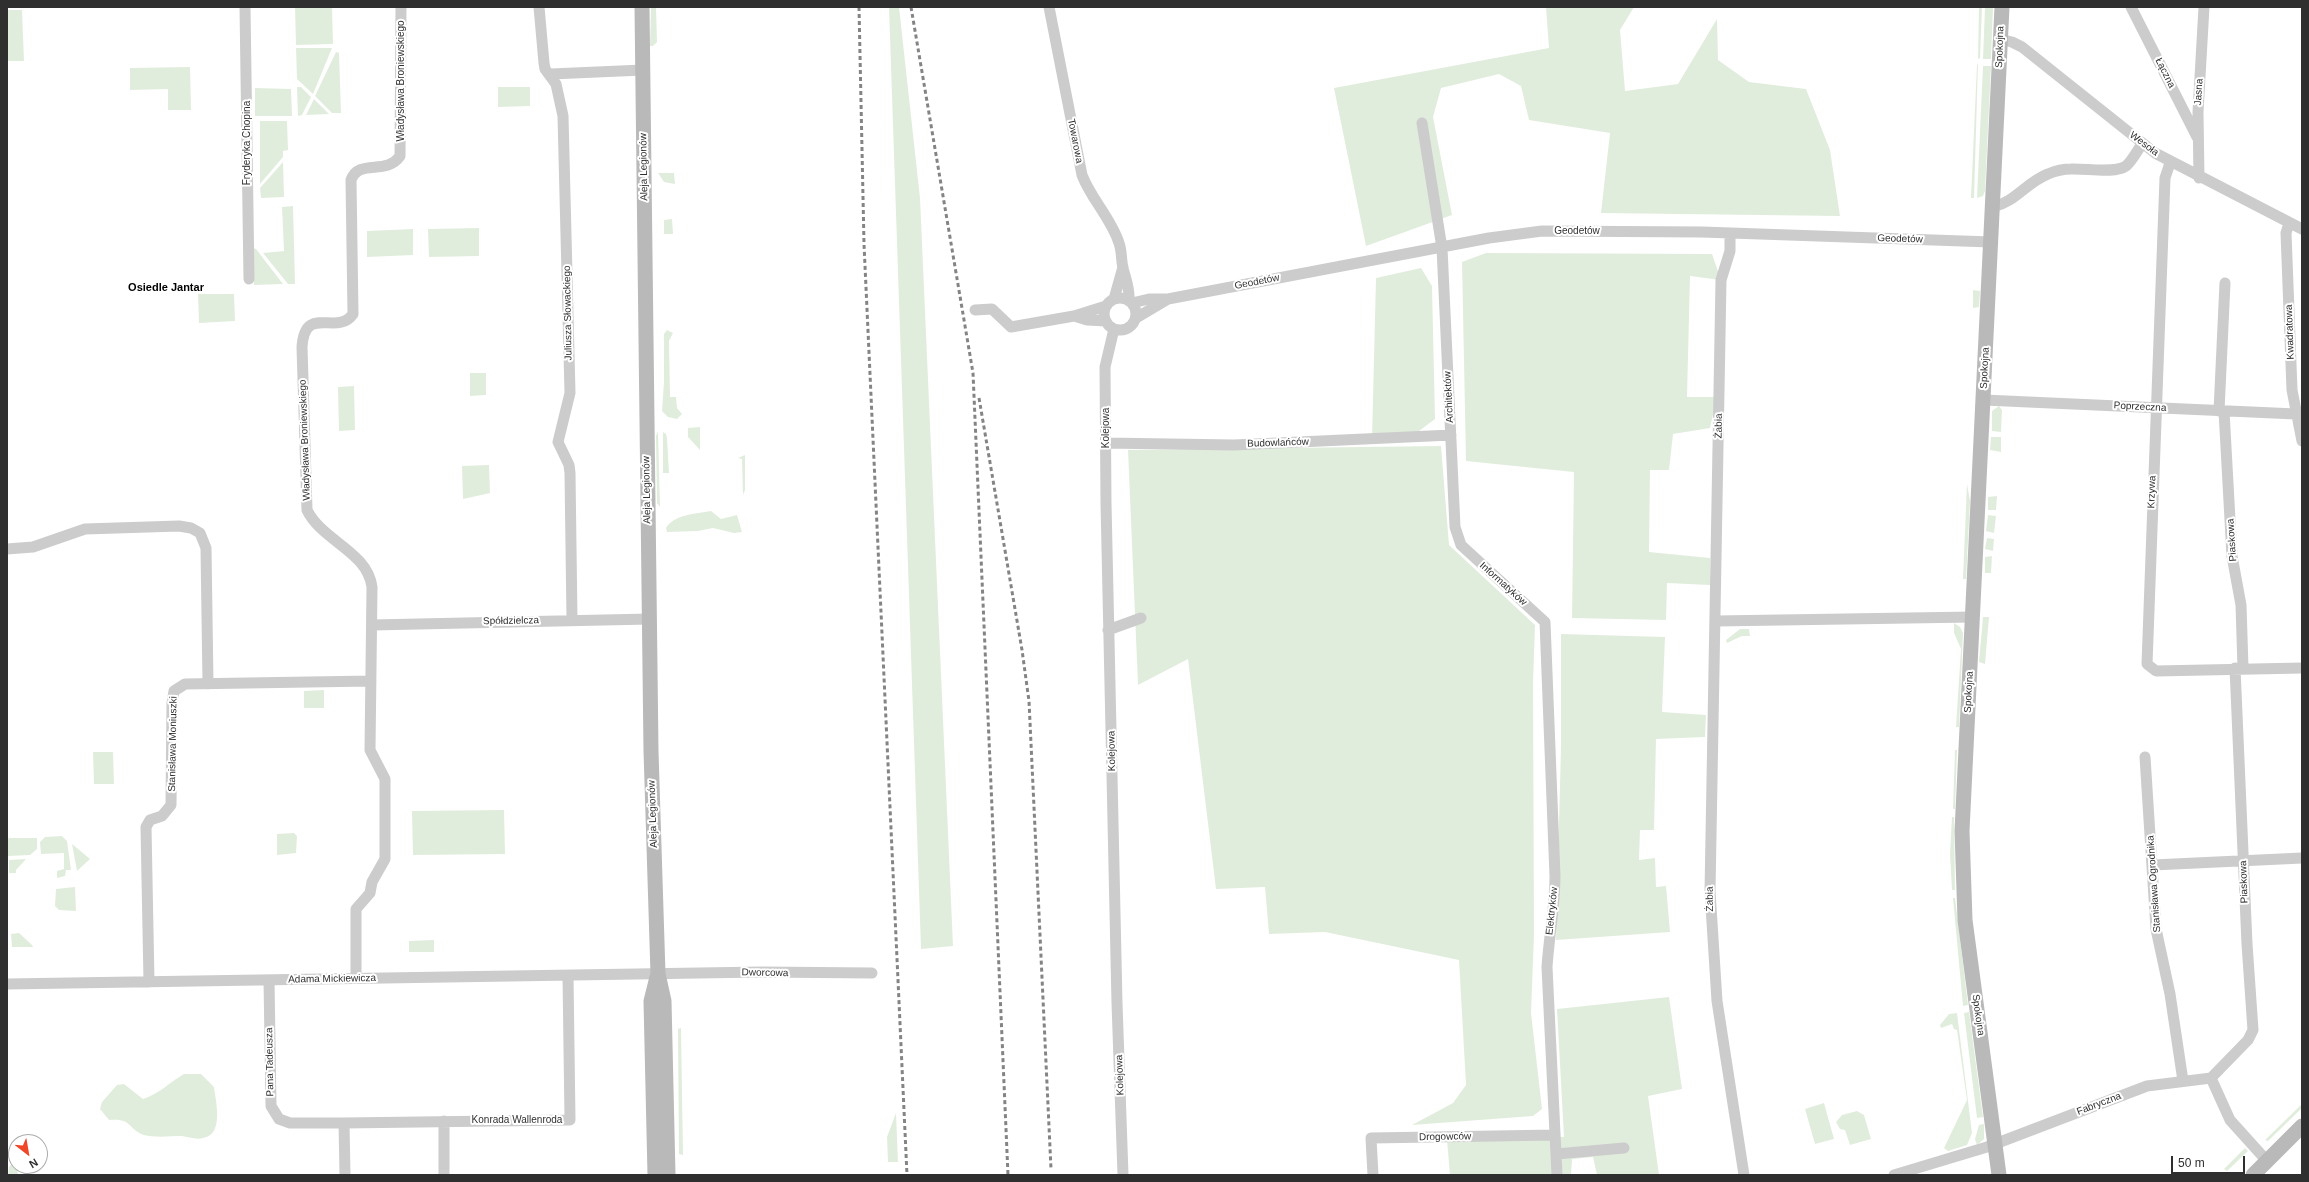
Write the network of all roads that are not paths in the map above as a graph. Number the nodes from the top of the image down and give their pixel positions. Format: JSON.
{"nodes":[{"id":1,"x":245,"y":7,"type":"edge"},
{"id":2,"x":401,"y":7,"type":"edge"},
{"id":3,"x":539,"y":7,"type":"edge"},
{"id":4,"x":642,"y":7,"type":"edge"},
{"id":5,"x":1049,"y":7,"type":"edge"},
{"id":6,"x":2002,"y":7,"type":"edge"},
{"id":7,"x":2131,"y":7,"type":"edge"},
{"id":8,"x":2204,"y":7,"type":"edge"},
{"id":9,"x":2000,"y":39,"type":"junction"},
{"id":10,"x":643,"y":70,"type":"junction"},
{"id":11,"x":551,"y":74,"type":"junction"},
{"id":12,"x":1422,"y":123,"type":"dead end"},
{"id":13,"x":2198,"y":139,"type":"junction"},
{"id":14,"x":2142,"y":144,"type":"junction"},
{"id":15,"x":2170,"y":163,"type":"junction"},
{"id":16,"x":2199,"y":178,"type":"junction"},
{"id":17,"x":1993,"y":207,"type":"junction"},
{"id":18,"x":2289,"y":223,"type":"junction"},
{"id":19,"x":2302,"y":229,"type":"edge"},
{"id":20,"x":1730,"y":233,"type":"junction"},
{"id":21,"x":1991,"y":242,"type":"junction"},
{"id":22,"x":1442,"y":248,"type":"junction"},
{"id":23,"x":1123,"y":268,"type":"junction"},
{"id":24,"x":249,"y":279,"type":"dead end"},
{"id":25,"x":2225,"y":283,"type":"dead end"},
{"id":26,"x":1168,"y":299,"type":"junction"},
{"id":27,"x":1110,"y":302,"type":"junction"},
{"id":28,"x":1131,"y":302,"type":"junction"},
{"id":29,"x":975,"y":310,"type":"dead end"},
{"id":30,"x":1074,"y":316,"type":"junction"},
{"id":31,"x":1136,"y":318,"type":"junction"},
{"id":32,"x":1106,"y":321,"type":"junction"},
{"id":33,"x":1114,"y":329,"type":"junction"},
{"id":34,"x":1984,"y":400,"type":"junction"},
{"id":35,"x":2156,"y":408,"type":"junction"},
{"id":36,"x":2222,"y":411,"type":"junction"},
{"id":37,"x":2296,"y":414,"type":"junction"},
{"id":38,"x":1451,"y":435,"type":"junction"},
{"id":39,"x":2302,"y":441,"type":"edge"},
{"id":40,"x":1106,"y":443,"type":"junction"},
{"id":41,"x":1461,"y":546,"type":"joint"},
{"id":42,"x":7,"y":549,"type":"edge"},
{"id":43,"x":1973,"y":617,"type":"junction"},
{"id":44,"x":1141,"y":618,"type":"dead end"},
{"id":45,"x":650,"y":619,"type":"junction"},
{"id":46,"x":572,"y":620,"type":"junction"},
{"id":47,"x":1716,"y":621,"type":"junction"},
{"id":48,"x":1545,"y":622,"type":"joint"},
{"id":49,"x":372,"y":625,"type":"junction"},
{"id":50,"x":1108,"y":630,"type":"junction"},
{"id":51,"x":2239,"y":668,"type":"junction"},
{"id":52,"x":2302,"y":668,"type":"edge"},
{"id":53,"x":371,"y":681,"type":"junction"},
{"id":54,"x":208,"y":684,"type":"junction"},
{"id":55,"x":2145,"y":757,"type":"dead end"},
{"id":56,"x":2302,"y":858,"type":"edge"},
{"id":57,"x":2244,"y":862,"type":"junction"},
{"id":58,"x":2153,"y":866,"type":"junction"},
{"id":59,"x":872,"y":973,"type":"dead end"},
{"id":60,"x":658,"y":974,"type":"junction"},
{"id":61,"x":568,"y":976,"type":"junction"},
{"id":62,"x":356,"y":978,"type":"junction"},
{"id":63,"x":269,"y":980,"type":"junction"},
{"id":64,"x":149,"y":982,"type":"junction"},
{"id":65,"x":7,"y":984,"type":"edge"},
{"id":66,"x":2211,"y":1078,"type":"junction"},
{"id":67,"x":2183,"y":1081,"type":"junction"},
{"id":68,"x":444,"y":1121,"type":"junction"},
{"id":69,"x":344,"y":1123,"type":"junction"},
{"id":70,"x":2302,"y":1126,"type":"edge"},
{"id":71,"x":1555,"y":1135,"type":"junction"},
{"id":72,"x":1995,"y":1144,"type":"junction"},
{"id":73,"x":1624,"y":1148,"type":"dead end"},
{"id":74,"x":1556,"y":1154,"type":"junction"},
{"id":75,"x":2260,"y":1170,"type":"edge"},
{"id":76,"x":345,"y":1175,"type":"edge"},
{"id":77,"x":444,"y":1175,"type":"edge"},
{"id":78,"x":655,"y":1175,"type":"edge"},
{"id":79,"x":668,"y":1175,"type":"edge"},
{"id":80,"x":1123,"y":1175,"type":"edge"},
{"id":81,"x":1373,"y":1175,"type":"edge"},
{"id":82,"x":1556,"y":1175,"type":"edge"},
{"id":83,"x":1744,"y":1175,"type":"edge"},
{"id":84,"x":1894,"y":1175,"type":"edge"},
{"id":85,"x":2000,"y":1175,"type":"edge"}],
"edges":[{"from":1,"to":24,"type":"street","name":"Fryderyka Chopina"},
{"from":2,"to":49,"type":"street","name":"Władysława Broniewskiego"},
{"from":3,"to":11,"type":"street","name":"Juliusza Słowackiego"},
{"from":4,"to":10,"type":"main road","name":"Aleja Legionów"},
{"from":5,"to":23,"type":"street","name":"Towarowa"},
{"from":6,"to":9,"type":"main road","name":"Spokojna"},
{"from":7,"to":13,"type":"street","name":"Łączna"},
{"from":8,"to":13,"type":"street","name":"Jasna"},
{"from":9,"to":14,"type":"street","name":"Wesoła"},
{"from":9,"to":17,"type":"main road","name":"Spokojna"},
{"from":10,"to":11,"type":"street"},
{"from":10,"to":45,"type":"main road","name":"Aleja Legionów"},
{"from":11,"to":46,"type":"street","name":"Juliusza Słowackiego"},
{"from":12,"to":22,"type":"street","name":"Architektów"},
{"from":13,"to":16,"type":"street","name":"Jasna"},
{"from":14,"to":15,"type":"street","name":"Wesoła"},
{"from":14,"to":17,"type":"street"},
{"from":15,"to":16,"type":"street","name":"Wesoła"},
{"from":15,"to":35,"type":"street","name":"Krzywa"},
{"from":16,"to":18,"type":"street","name":"Wesoła"},
{"from":17,"to":21,"type":"main road","name":"Spokojna"},
{"from":18,"to":19,"type":"street","name":"Wesoła"},
{"from":18,"to":37,"type":"street","name":"Kwadratowa"},
{"from":20,"to":21,"type":"street","name":"Geodetów"},
{"from":20,"to":22,"type":"street","name":"Geodetów"},
{"from":20,"to":47,"type":"street","name":"Żabia"},
{"from":21,"to":34,"type":"main road","name":"Spokojna"},
{"from":22,"to":26,"type":"street","name":"Geodetów"},
{"from":22,"to":38,"type":"street","name":"Architektów"},
{"from":23,"to":27,"type":"street"},
{"from":23,"to":28,"type":"street","name":"Towarowa"},
{"from":25,"to":36,"type":"street","name":"Piaskowa"},
{"from":26,"to":28,"type":"street"},
{"from":26,"to":31,"type":"street"},
{"from":27,"to":28,"type":"street"},
{"from":27,"to":30,"type":"street"},
{"from":27,"to":32,"type":"street"},
{"from":28,"to":31,"type":"street"},
{"from":29,"to":30,"type":"street"},
{"from":30,"to":32,"type":"street"},
{"from":31,"to":33,"type":"street"},
{"from":32,"to":33,"type":"street"},
{"from":33,"to":40,"type":"street","name":"Kolejowa"},
{"from":34,"to":35,"type":"street","name":"Poprzeczna"},
{"from":34,"to":43,"type":"main road","name":"Spokojna"},
{"from":35,"to":36,"type":"street","name":"Poprzeczna"},
{"from":35,"to":51,"type":"street","name":"Krzywa"},
{"from":36,"to":37,"type":"street","name":"Poprzeczna"},
{"from":36,"to":51,"type":"street","name":"Piaskowa"},
{"from":37,"to":39,"type":"street","name":"Kwadratowa"},
{"from":38,"to":40,"type":"street","name":"Budowlańców"},
{"from":38,"to":41,"type":"street","name":"Architektów"},
{"from":40,"to":50,"type":"street","name":"Kolejowa"},
{"from":41,"to":48,"type":"street","name":"Informatyków"},
{"from":42,"to":54,"type":"street"},
{"from":43,"to":47,"type":"street"},
{"from":43,"to":72,"type":"main road","name":"Spokojna"},
{"from":44,"to":50,"type":"street"},
{"from":45,"to":46,"type":"street","name":"Spółdzielcza"},
{"from":45,"to":60,"type":"main road","name":"Aleja Legionów"},
{"from":46,"to":49,"type":"street","name":"Spółdzielcza"},
{"from":47,"to":83,"type":"street","name":"Żabia"},
{"from":48,"to":71,"type":"street","name":"Elektryków"},
{"from":49,"to":53,"type":"street","name":"Władysława Broniewskiego"},
{"from":50,"to":80,"type":"street","name":"Kolejowa"},
{"from":51,"to":52,"type":"street","name":"Krzywa"},
{"from":51,"to":57,"type":"street","name":"Piaskowa"},
{"from":53,"to":54,"type":"street","name":"Stanisława Moniuszki"},
{"from":53,"to":62,"type":"street","name":"Władysława Broniewskiego"},
{"from":54,"to":64,"type":"street","name":"Stanisława Moniuszki"},
{"from":55,"to":58,"type":"street","name":"Stanisława Ogrodnika"},
{"from":56,"to":57,"type":"street"},
{"from":57,"to":58,"type":"street"},
{"from":57,"to":66,"type":"street","name":"Piaskowa"},
{"from":58,"to":67,"type":"street","name":"Stanisława Ogrodnika"},
{"from":59,"to":60,"type":"street","name":"Dworcowa"},
{"from":60,"to":61,"type":"street","name":"Adama Mickiewicza"},
{"from":60,"to":78,"type":"main road","name":"Aleja Legionów"},
{"from":60,"to":79,"type":"main road","name":"Aleja Legionów"},
{"from":61,"to":62,"type":"street","name":"Adama Mickiewicza"},
{"from":61,"to":68,"type":"street","name":"Konrada Wallenroda"},
{"from":62,"to":63,"type":"street","name":"Adama Mickiewicza"},
{"from":63,"to":64,"type":"street","name":"Adama Mickiewicza"},
{"from":63,"to":69,"type":"street","name":"Pana Tadeusza"},
{"from":64,"to":65,"type":"street","name":"Adama Mickiewicza"},
{"from":66,"to":67,"type":"street","name":"Fabryczna"},
{"from":66,"to":75,"type":"street"},
{"from":67,"to":72,"type":"street","name":"Fabryczna"},
{"from":68,"to":69,"type":"street","name":"Konrada Wallenroda"},
{"from":68,"to":77,"type":"street"},
{"from":69,"to":76,"type":"street"},
{"from":70,"to":75,"type":"main road"},
{"from":71,"to":74,"type":"street","name":"Elektryków"},
{"from":71,"to":81,"type":"street","name":"Drogowców"},
{"from":72,"to":84,"type":"street","name":"Fabryczna"},
{"from":72,"to":85,"type":"main road","name":"Spokojna"},
{"from":73,"to":74,"type":"street"},
{"from":74,"to":82,"type":"street","name":"Elektryków"}]}
